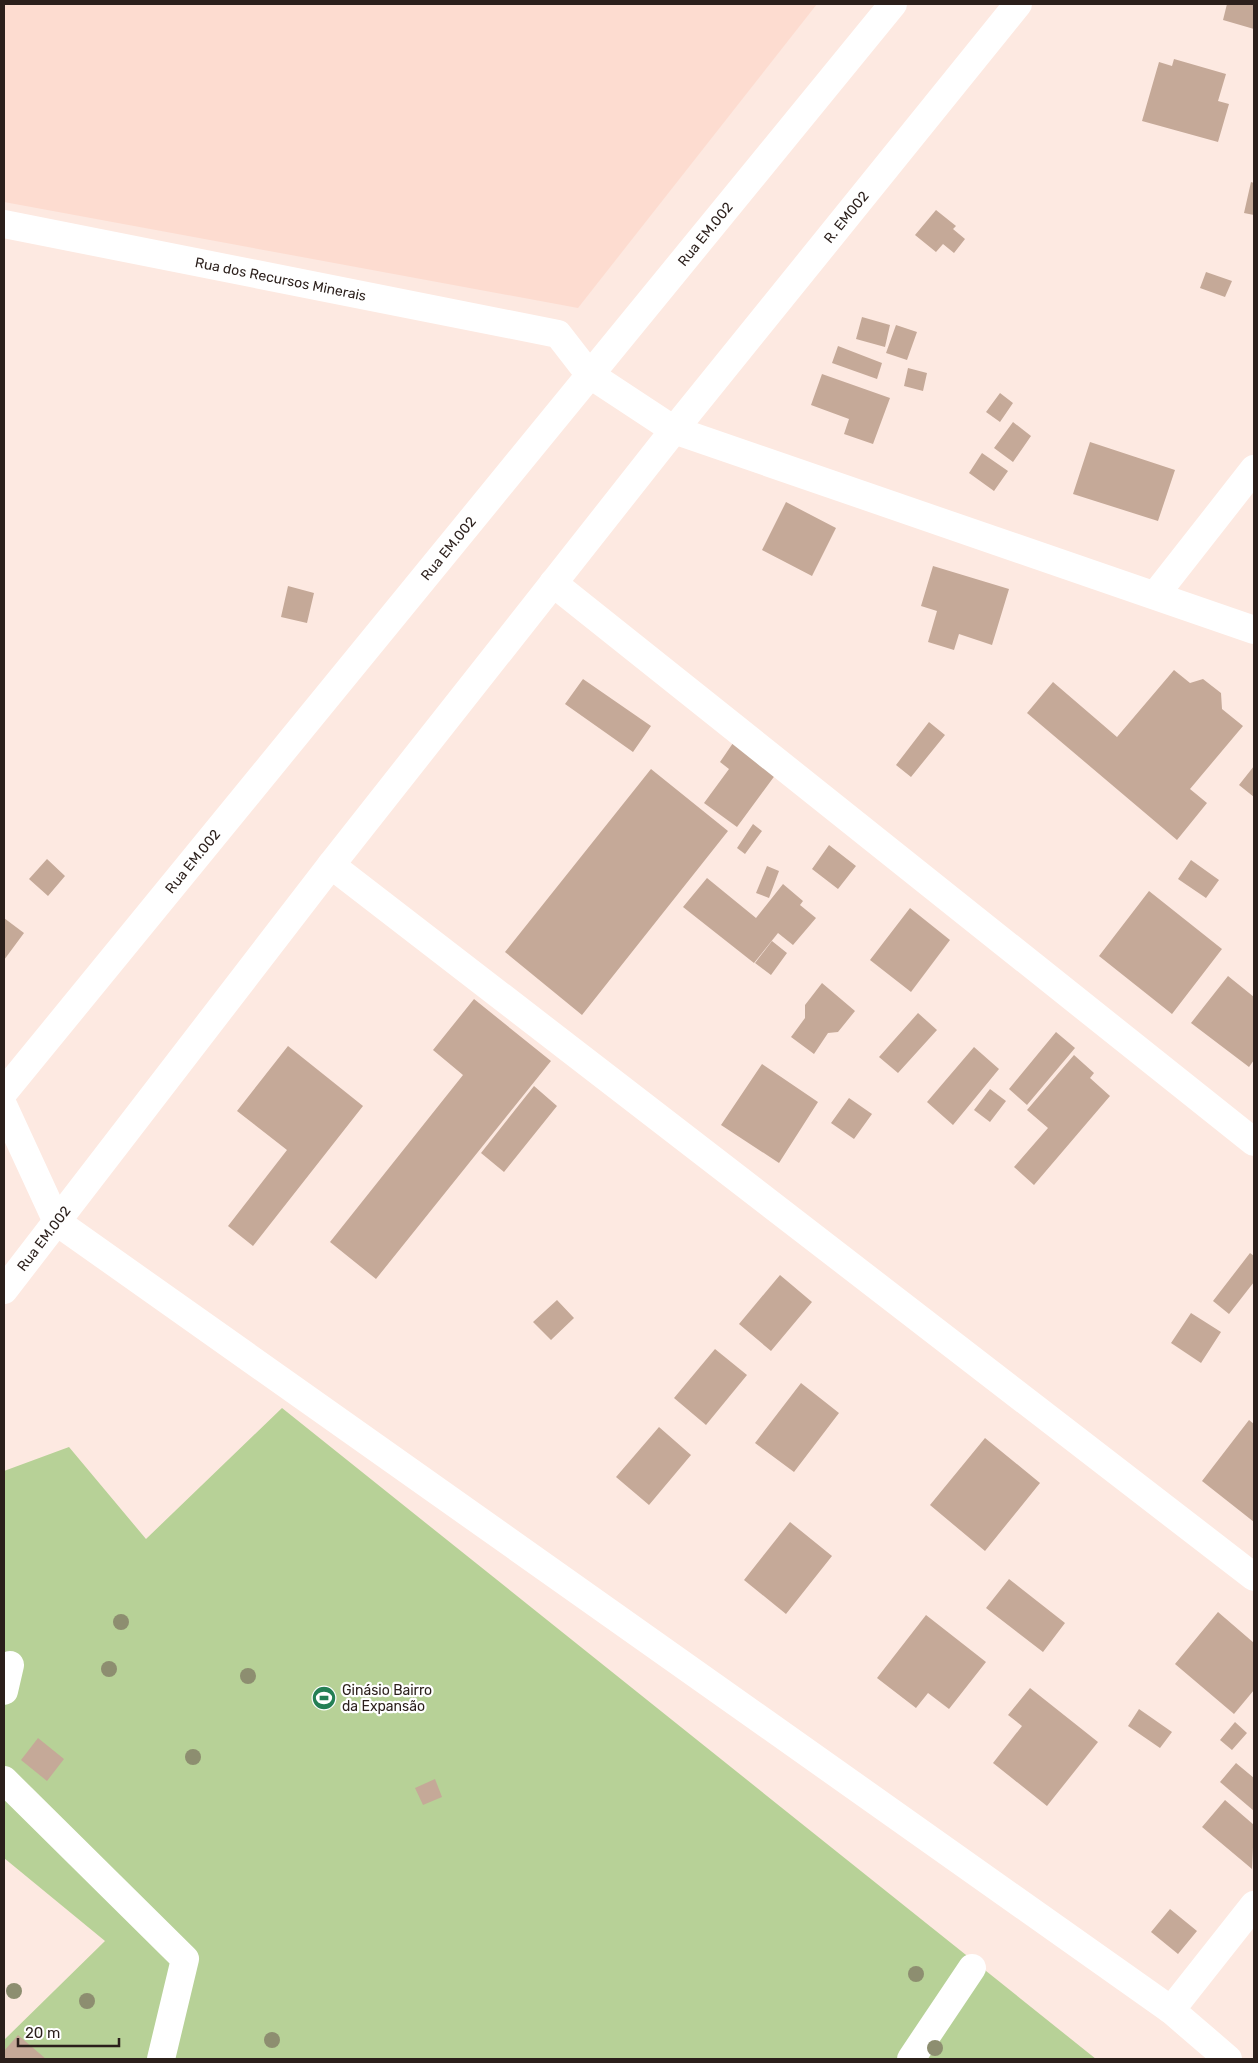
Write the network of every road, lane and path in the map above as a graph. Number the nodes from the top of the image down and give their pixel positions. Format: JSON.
{"nodes":[{"id":1,"x":893,"y":4,"type":"edge"},
{"id":2,"x":1018,"y":4,"type":"edge"},
{"id":3,"x":4,"y":224,"type":"edge"},
{"id":4,"x":589,"y":374,"type":"junction"},
{"id":5,"x":674,"y":430,"type":"junction"},
{"id":6,"x":1254,"y":469,"type":"edge"},
{"id":7,"x":553,"y":583,"type":"junction"},
{"id":8,"x":1156,"y":594,"type":"junction"},
{"id":9,"x":1254,"y":630,"type":"edge"},
{"id":10,"x":331,"y":865,"type":"junction"},
{"id":11,"x":4,"y":1092,"type":"edge"},
{"id":12,"x":4,"y":1107,"type":"edge"},
{"id":13,"x":1254,"y":1142,"type":"edge"},
{"id":14,"x":57,"y":1222,"type":"junction"},
{"id":15,"x":4,"y":1290,"type":"edge"},
{"id":16,"x":1254,"y":1577,"type":"edge"},
{"id":17,"x":10,"y":1664,"type":"dead end"},
{"id":18,"x":4,"y":1691,"type":"edge"},
{"id":19,"x":4,"y":1780,"type":"edge"},
{"id":20,"x":1254,"y":1905,"type":"edge"},
{"id":21,"x":972,"y":1968,"type":"dead end"},
{"id":22,"x":1171,"y":2010,"type":"junction"},
{"id":23,"x":161,"y":2059,"type":"edge"},
{"id":24,"x":911,"y":2059,"type":"edge"},
{"id":25,"x":1228,"y":2059,"type":"edge"}],
"edges":[{"from":1,"to":4,"type":"street","name":"Rua EM.002"},
{"from":2,"to":5,"type":"street","name":"R. EM002"},
{"from":3,"to":4,"type":"street","name":"Rua dos Recursos Minerais"},
{"from":4,"to":5,"type":"street"},
{"from":4,"to":11,"type":"street","name":"Rua EM.002"},
{"from":5,"to":7,"type":"street","name":"Rua EM.002"},
{"from":5,"to":8,"type":"street"},
{"from":6,"to":8,"type":"street"},
{"from":7,"to":10,"type":"street","name":"Rua EM.002"},
{"from":7,"to":13,"type":"street"},
{"from":8,"to":9,"type":"street"},
{"from":10,"to":14,"type":"street","name":"Rua EM.002"},
{"from":10,"to":16,"type":"street"},
{"from":12,"to":14,"type":"street"},
{"from":14,"to":15,"type":"street","name":"Rua EM.002"},
{"from":14,"to":22,"type":"street"},
{"from":17,"to":18,"type":"street"},
{"from":19,"to":23,"type":"street"},
{"from":20,"to":22,"type":"street"},
{"from":21,"to":24,"type":"street"},
{"from":22,"to":25,"type":"street"}]}
